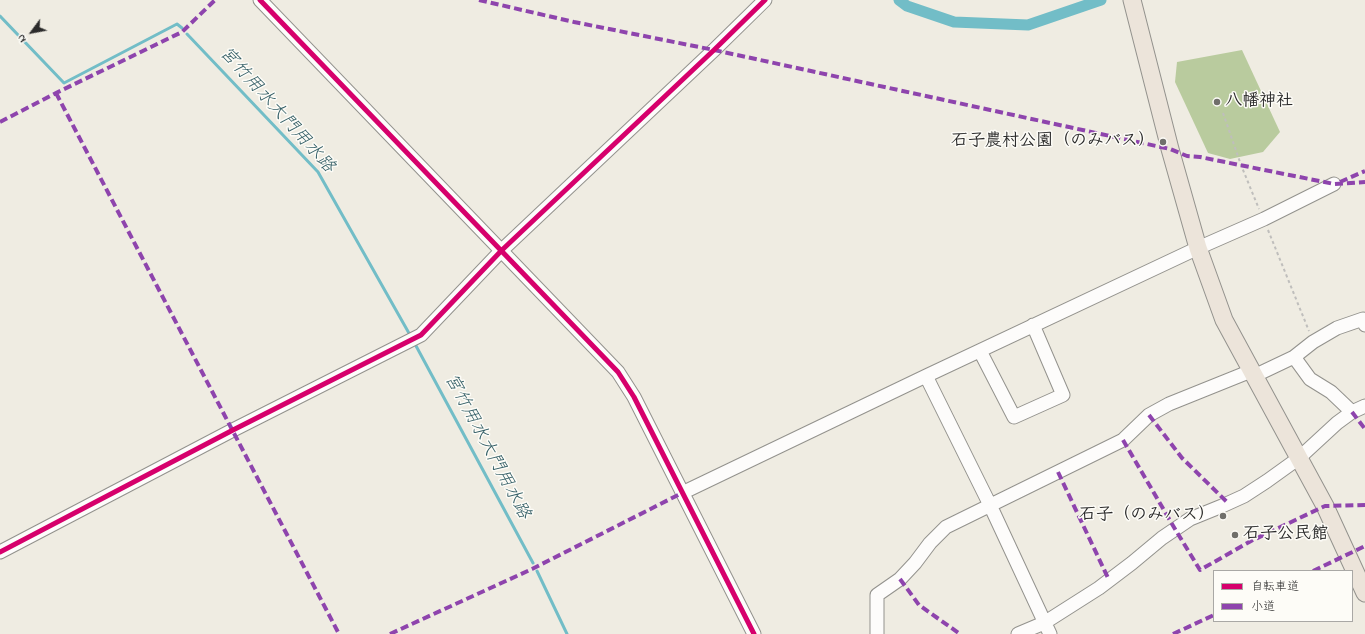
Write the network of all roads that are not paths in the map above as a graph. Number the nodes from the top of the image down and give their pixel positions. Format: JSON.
{"nodes":[{"id":1,"x":260,"y":0,"type":"edge"},
{"id":2,"x":765,"y":0,"type":"edge"},
{"id":3,"x":1132,"y":0,"type":"edge"},
{"id":4,"x":1334,"y":184,"type":"dead end"},
{"id":5,"x":1198,"y":248,"type":"junction"},
{"id":6,"x":502,"y":250,"type":"junction"},
{"id":7,"x":1033,"y":325,"type":"junction"},
{"id":8,"x":1365,"y":325,"type":"edge"},
{"id":9,"x":980,"y":350,"type":"junction"},
{"id":10,"x":1294,"y":356,"type":"junction"},
{"id":11,"x":1252,"y":374,"type":"junction"},
{"id":12,"x":926,"y":376,"type":"junction"},
{"id":13,"x":1365,"y":406,"type":"edge"},
{"id":14,"x":1352,"y":412,"type":"junction"},
{"id":15,"x":1299,"y":458,"type":"junction"},
{"id":16,"x":682,"y":494,"type":"junction"},
{"id":17,"x":990,"y":505,"type":"junction"},
{"id":18,"x":0,"y":552,"type":"edge"},
{"id":19,"x":1365,"y":593,"type":"edge"},
{"id":20,"x":1047,"y":628,"type":"edge"},
{"id":21,"x":754,"y":634,"type":"edge"},
{"id":22,"x":877,"y":634,"type":"edge"},
{"id":23,"x":1018,"y":634,"type":"edge"}],
"edges":[{"from":1,"to":6,"type":"street"},
{"from":2,"to":6,"type":"street"},
{"from":3,"to":5,"type":"main road"},
{"from":4,"to":5,"type":"street"},
{"from":5,"to":7,"type":"street"},
{"from":5,"to":11,"type":"main road"},
{"from":6,"to":16,"type":"street"},
{"from":6,"to":18,"type":"street"},
{"from":7,"to":9,"type":"street"},
{"from":7,"to":9,"type":"street"},
{"from":8,"to":10,"type":"street"},
{"from":9,"to":12,"type":"street"},
{"from":10,"to":11,"type":"street"},
{"from":10,"to":14,"type":"street"},
{"from":11,"to":15,"type":"main road"},
{"from":11,"to":17,"type":"street"},
{"from":12,"to":16,"type":"street"},
{"from":12,"to":17,"type":"street"},
{"from":13,"to":14,"type":"street"},
{"from":14,"to":15,"type":"street"},
{"from":15,"to":19,"type":"main road"},
{"from":15,"to":20,"type":"street"},
{"from":16,"to":21,"type":"street"},
{"from":17,"to":20,"type":"street"},
{"from":17,"to":22,"type":"street"},
{"from":20,"to":23,"type":"street"}]}
